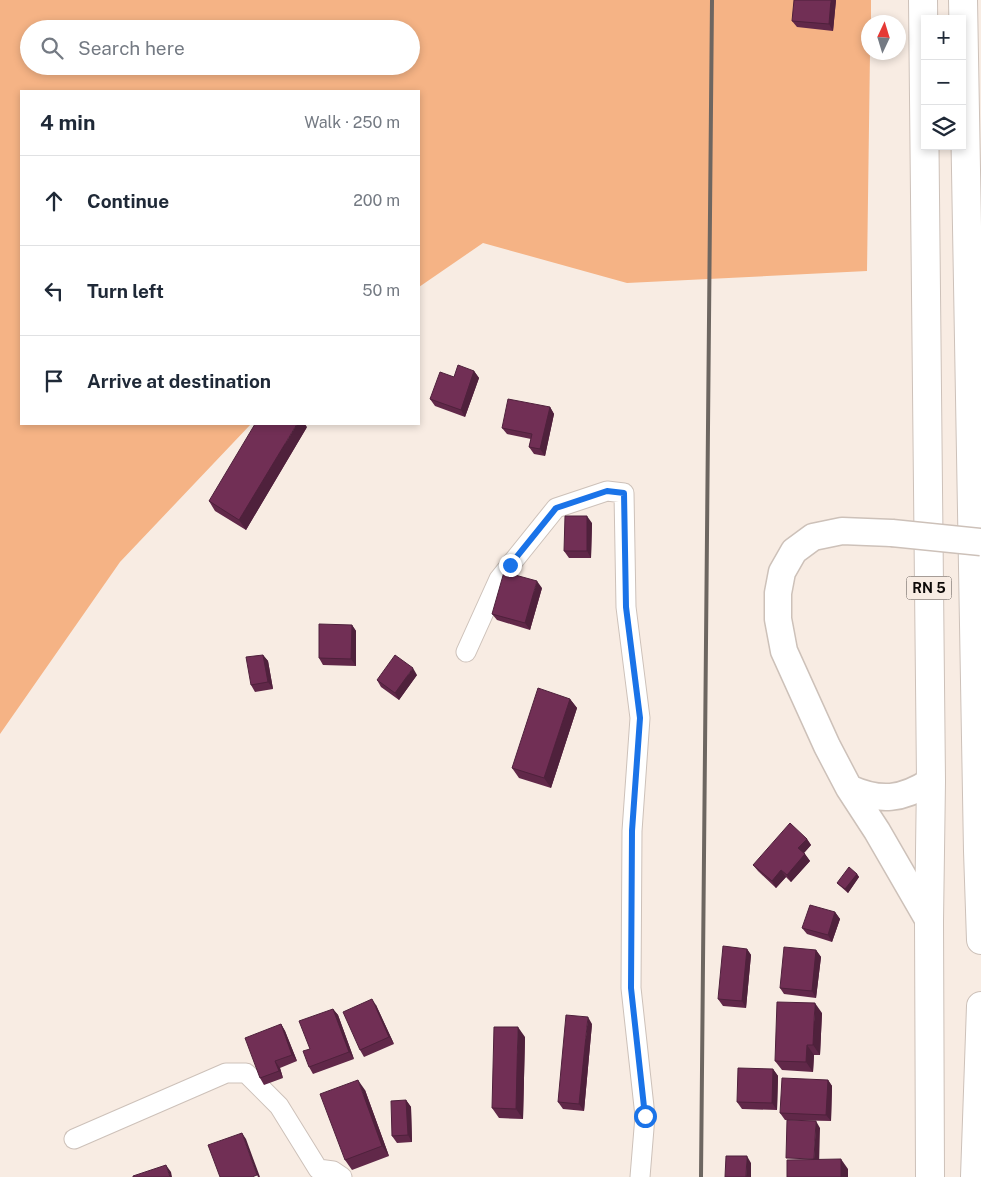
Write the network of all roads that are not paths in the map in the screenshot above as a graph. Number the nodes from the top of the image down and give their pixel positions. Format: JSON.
{"nodes":[{"id":1,"x":923,"y":0,"type":"edge"},
{"id":2,"x":964,"y":0,"type":"edge"},
{"id":3,"x":981,"y":542,"type":"edge"},
{"id":4,"x":466,"y":652,"type":"dead end"},
{"id":5,"x":931,"y":781,"type":"junction"},
{"id":6,"x":849,"y":788,"type":"junction"},
{"id":7,"x":979,"y":854,"type":"edge"},
{"id":8,"x":928,"y":921,"type":"junction"},
{"id":9,"x":981,"y":940,"type":"edge"},
{"id":10,"x":981,"y":1006,"type":"edge"},
{"id":11,"x":74,"y":1138,"type":"dead end"},
{"id":12,"x":342,"y":1177,"type":"edge"},
{"id":13,"x":640,"y":1177,"type":"edge"},
{"id":14,"x":930,"y":1177,"type":"edge"},
{"id":15,"x":975,"y":1177,"type":"edge"}],
"edges":[{"from":1,"to":5,"type":"highway","number":"RN 5"},
{"from":2,"to":7,"type":"highway","number":"RN 5"},
{"from":3,"to":6,"type":"main road","bridge":true},
{"from":4,"to":13,"type":"street"},
{"from":5,"to":6,"type":"main road"},
{"from":5,"to":8,"type":"highway","number":"RN 5"},
{"from":6,"to":8,"type":"main road"},
{"from":7,"to":9,"type":"highway","number":"RN 5"},
{"from":8,"to":14,"type":"highway","number":"RN 5"},
{"from":10,"to":15,"type":"highway"},
{"from":11,"to":12,"type":"street"}]}
